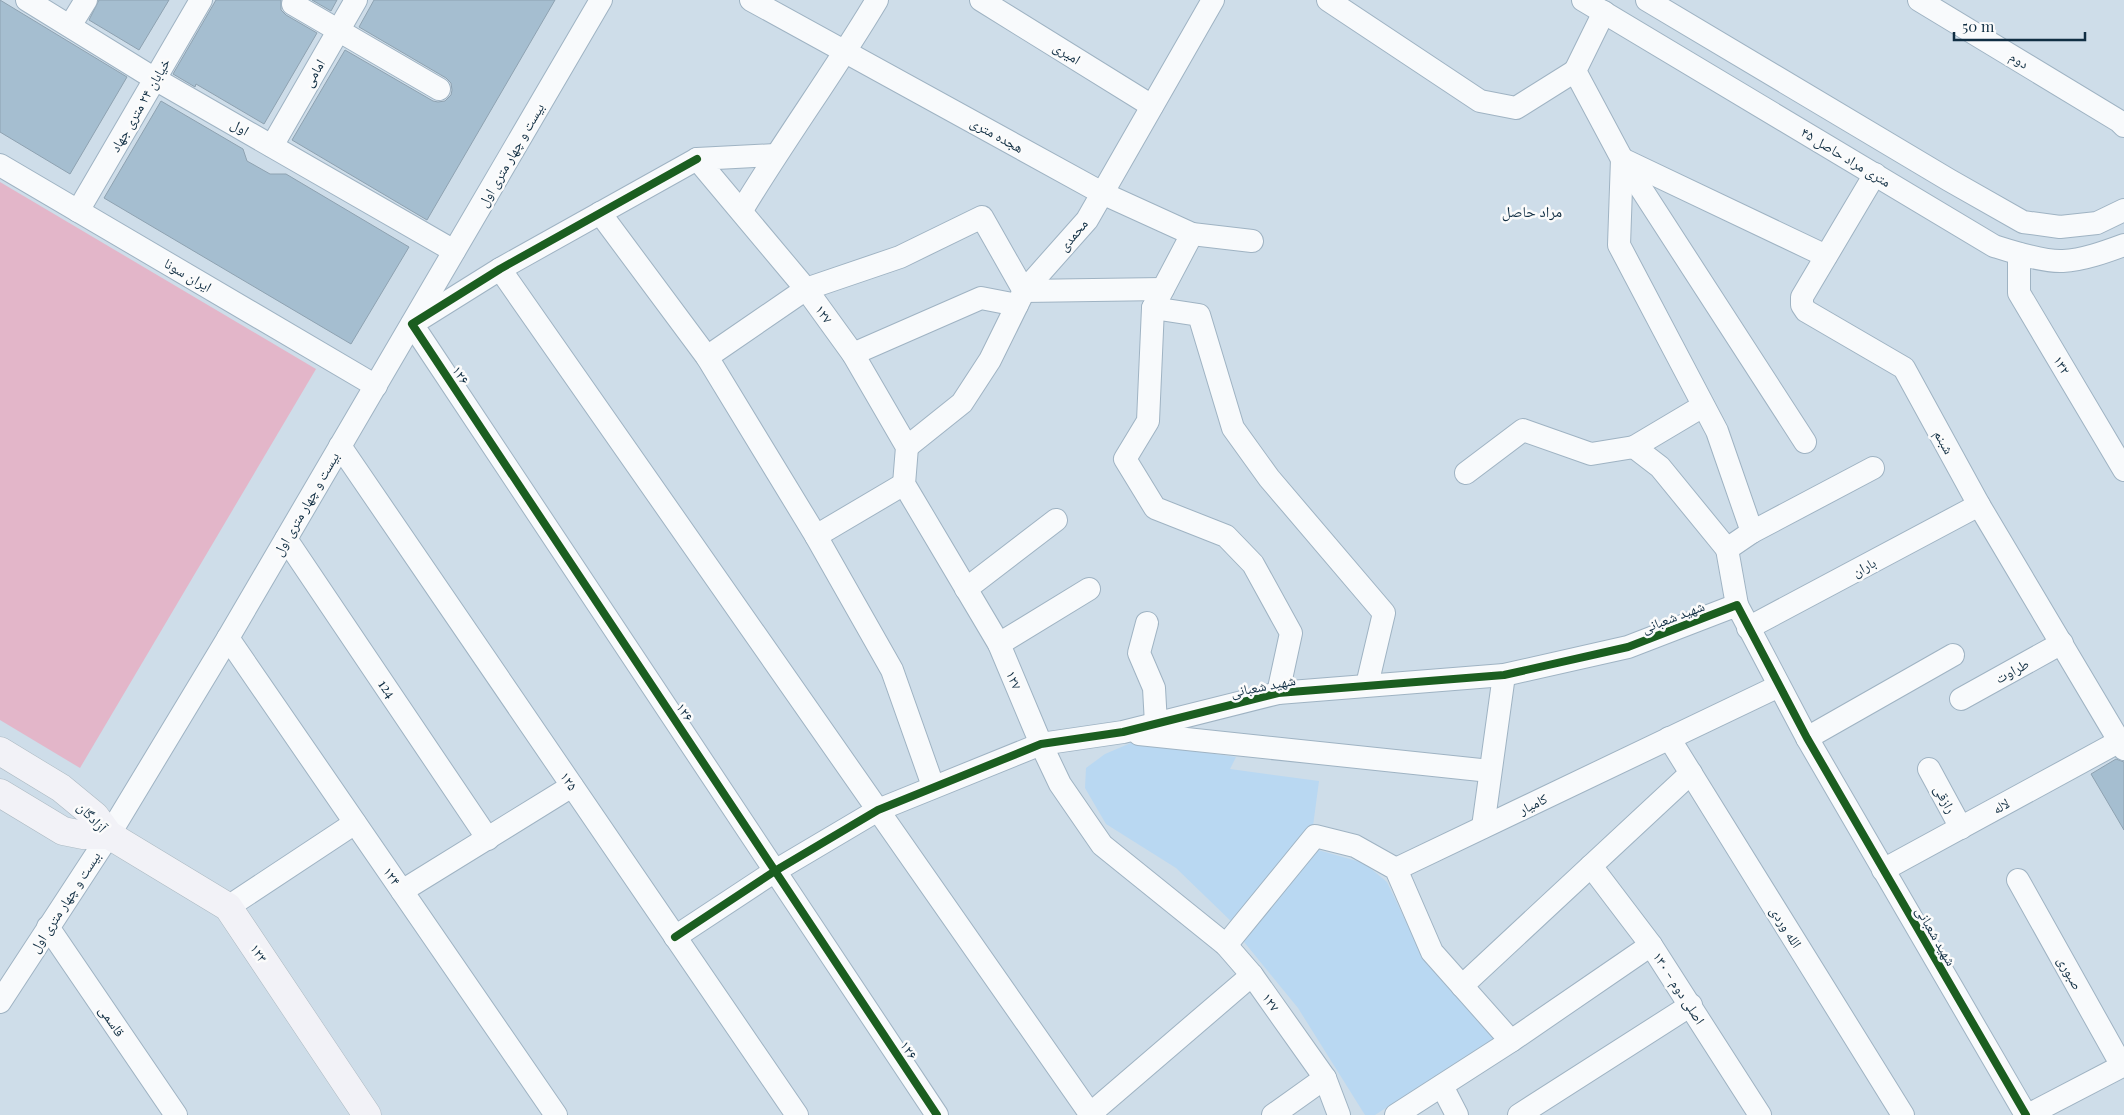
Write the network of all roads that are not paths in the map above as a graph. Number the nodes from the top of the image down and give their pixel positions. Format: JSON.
{"nodes":[{"id":1,"x":27,"y":0,"type":"edge"},
{"id":2,"x":86,"y":0,"type":"edge"},
{"id":3,"x":201,"y":0,"type":"edge"},
{"id":4,"x":356,"y":0,"type":"edge"},
{"id":5,"x":601,"y":0,"type":"edge"},
{"id":6,"x":751,"y":0,"type":"edge"},
{"id":7,"x":877,"y":0,"type":"edge"},
{"id":8,"x":982,"y":0,"type":"edge"},
{"id":9,"x":1213,"y":0,"type":"edge"},
{"id":10,"x":1328,"y":0,"type":"edge"},
{"id":11,"x":1583,"y":0,"type":"edge"},
{"id":12,"x":1647,"y":0,"type":"edge"},
{"id":13,"x":1918,"y":0,"type":"edge"},
{"id":14,"x":293,"y":4,"type":"dead end"},
{"id":15,"x":1604,"y":12,"type":"junction"},
{"id":16,"x":70,"y":26,"type":"junction"},
{"id":17,"x":339,"y":30,"type":"junction"},
{"id":18,"x":845,"y":53,"type":"junction"},
{"id":19,"x":1575,"y":71,"type":"junction"},
{"id":20,"x":155,"y":79,"type":"junction"},
{"id":21,"x":439,"y":89,"type":"dead end"},
{"id":22,"x":1152,"y":106,"type":"junction"},
{"id":23,"x":2122,"y":120,"type":"edge"},
{"id":24,"x":272,"y":146,"type":"junction"},
{"id":25,"x":775,"y":155,"type":"junction"},
{"id":26,"x":698,"y":159,"type":"junction"},
{"id":27,"x":1622,"y":159,"type":"junction"},
{"id":28,"x":0,"y":165,"type":"edge"},
{"id":29,"x":1875,"y":174,"type":"junction"},
{"id":30,"x":1102,"y":193,"type":"junction"},
{"id":31,"x":742,"y":210,"type":"junction"},
{"id":32,"x":2124,"y":210,"type":"edge"},
{"id":33,"x":78,"y":211,"type":"junction"},
{"id":34,"x":600,"y":213,"type":"junction"},
{"id":35,"x":1192,"y":234,"type":"junction"},
{"id":36,"x":1252,"y":241,"type":"dead end"},
{"id":37,"x":2124,"y":246,"type":"edge"},
{"id":38,"x":454,"y":252,"type":"junction"},
{"id":39,"x":2019,"y":254,"type":"junction"},
{"id":40,"x":1826,"y":256,"type":"junction"},
{"id":41,"x":500,"y":269,"type":"junction"},
{"id":42,"x":806,"y":289,"type":"junction"},
{"id":43,"x":1020,"y":298,"type":"junction"},
{"id":44,"x":1158,"y":298,"type":"junction"},
{"id":45,"x":412,"y":324,"type":"junction"},
{"id":46,"x":853,"y":354,"type":"junction"},
{"id":47,"x":707,"y":357,"type":"junction"},
{"id":48,"x":376,"y":386,"type":"junction"},
{"id":49,"x":1703,"y":406,"type":"junction"},
{"id":50,"x":1805,"y":442,"type":"dead end"},
{"id":51,"x":340,"y":446,"type":"junction"},
{"id":52,"x":908,"y":447,"type":"junction"},
{"id":53,"x":1634,"y":447,"type":"junction"},
{"id":54,"x":2121,"y":460,"type":"edge"},
{"id":55,"x":1873,"y":468,"type":"dead end"},
{"id":56,"x":1466,"y":473,"type":"dead end"},
{"id":57,"x":904,"y":484,"type":"junction"},
{"id":58,"x":1979,"y":505,"type":"junction"},
{"id":59,"x":1056,"y":520,"type":"dead end"},
{"id":60,"x":1752,"y":532,"type":"junction"},
{"id":61,"x":816,"y":536,"type":"junction"},
{"id":62,"x":286,"y":539,"type":"junction"},
{"id":63,"x":1727,"y":548,"type":"junction"},
{"id":64,"x":966,"y":589,"type":"junction"},
{"id":65,"x":1088,"y":589,"type":"dead end"},
{"id":66,"x":1737,"y":605,"type":"junction"},
{"id":67,"x":1147,"y":622,"type":"dead end"},
{"id":68,"x":1748,"y":628,"type":"junction"},
{"id":69,"x":228,"y":638,"type":"junction"},
{"id":70,"x":1000,"y":644,"type":"junction"},
{"id":71,"x":2062,"y":644,"type":"junction"},
{"id":72,"x":1952,"y":655,"type":"dead end"},
{"id":73,"x":1504,"y":675,"type":"junction"},
{"id":74,"x":1367,"y":685,"type":"junction"},
{"id":75,"x":1779,"y":686,"type":"junction"},
{"id":76,"x":1278,"y":692,"type":"junction"},
{"id":77,"x":1961,"y":699,"type":"dead end"},
{"id":78,"x":1156,"y":724,"type":"junction"},
{"id":79,"x":1123,"y":732,"type":"junction"},
{"id":80,"x":1669,"y":738,"type":"junction"},
{"id":81,"x":1807,"y":738,"type":"junction"},
{"id":82,"x":1041,"y":744,"type":"junction"},
{"id":83,"x":2122,"y":745,"type":"edge"},
{"id":84,"x":0,"y":751,"type":"edge"},
{"id":85,"x":1929,"y":769,"type":"dead end"},
{"id":86,"x":1490,"y":771,"type":"junction"},
{"id":87,"x":1691,"y":773,"type":"junction"},
{"id":88,"x":572,"y":786,"type":"junction"},
{"id":89,"x":933,"y":786,"type":"junction"},
{"id":90,"x":0,"y":793,"type":"edge"},
{"id":91,"x":878,"y":810,"type":"junction"},
{"id":92,"x":355,"y":823,"type":"junction"},
{"id":93,"x":1483,"y":827,"type":"junction"},
{"id":94,"x":1962,"y":828,"type":"junction"},
{"id":95,"x":109,"y":835,"type":"junction"},
{"id":96,"x":488,"y":838,"type":"junction"},
{"id":97,"x":1591,"y":866,"type":"junction"},
{"id":98,"x":1396,"y":868,"type":"junction"},
{"id":99,"x":1883,"y":870,"type":"junction"},
{"id":100,"x":775,"y":871,"type":"junction"},
{"id":101,"x":2018,"y":880,"type":"dead end"},
{"id":102,"x":402,"y":891,"type":"junction"},
{"id":103,"x":228,"y":907,"type":"junction"},
{"id":104,"x":48,"y":927,"type":"junction"},
{"id":105,"x":675,"y":937,"type":"junction"},
{"id":106,"x":1226,"y":945,"type":"junction"},
{"id":107,"x":1651,"y":945,"type":"junction"},
{"id":108,"x":1252,"y":976,"type":"junction"},
{"id":109,"x":1462,"y":986,"type":"junction"},
{"id":110,"x":0,"y":1002,"type":"edge"},
{"id":111,"x":1691,"y":1005,"type":"junction"},
{"id":112,"x":1511,"y":1041,"type":"junction"},
{"id":113,"x":2123,"y":1065,"type":"edge"},
{"id":114,"x":1325,"y":1078,"type":"junction"},
{"id":115,"x":1442,"y":1086,"type":"junction"},
{"id":116,"x":1753,"y":1113,"type":"edge"},
{"id":117,"x":176,"y":1115,"type":"edge"},
{"id":118,"x":367,"y":1115,"type":"edge"},
{"id":119,"x":556,"y":1115,"type":"edge"},
{"id":120,"x":797,"y":1115,"type":"edge"},
{"id":121,"x":937,"y":1115,"type":"edge"},
{"id":122,"x":1090,"y":1115,"type":"edge"},
{"id":123,"x":1273,"y":1115,"type":"edge"},
{"id":124,"x":1339,"y":1115,"type":"edge"},
{"id":125,"x":1396,"y":1115,"type":"edge"},
{"id":126,"x":1457,"y":1115,"type":"edge"},
{"id":127,"x":1519,"y":1115,"type":"edge"},
{"id":128,"x":1904,"y":1115,"type":"edge"},
{"id":129,"x":2027,"y":1115,"type":"edge"}],
"edges":[{"from":1,"to":16,"type":"street","name":"اول"},
{"from":2,"to":16,"type":"street"},
{"from":3,"to":20,"type":"street","name":"خیابان ۲۴ متری جهاد"},
{"from":4,"to":17,"type":"street","name":"امامی"},
{"from":5,"to":38,"type":"street","name":"بیست و چهار متری اول"},
{"from":6,"to":18,"type":"street","name":"هجده متری"},
{"from":7,"to":18,"type":"street"},
{"from":8,"to":22,"type":"street","name":"امیری"},
{"from":9,"to":22,"type":"street","name":"محمدی"},
{"from":10,"to":19,"type":"street"},
{"from":11,"to":15,"type":"street","name":"۴۵ متری مراد حاصل"},
{"from":12,"to":32,"type":"street"},
{"from":13,"to":23,"type":"street","name":"دوم"},
{"from":14,"to":17,"type":"street"},
{"from":15,"to":19,"type":"street"},
{"from":15,"to":29,"type":"street","name":"۴۵ متری مراد حاصل"},
{"from":16,"to":20,"type":"street","name":"اول"},
{"from":17,"to":21,"type":"street"},
{"from":17,"to":24,"type":"street","name":"امامی"},
{"from":18,"to":25,"type":"street"},
{"from":18,"to":30,"type":"street","name":"هجده متری"},
{"from":19,"to":27,"type":"street"},
{"from":20,"to":24,"type":"street","name":"اول"},
{"from":20,"to":33,"type":"street","name":"خیابان ۲۴ متری جهاد"},
{"from":22,"to":30,"type":"street","name":"محمدی"},
{"from":24,"to":38,"type":"street","name":"اول"},
{"from":25,"to":26,"type":"street"},
{"from":25,"to":31,"type":"street"},
{"from":26,"to":31,"type":"street","name":"۱۲۷"},
{"from":26,"to":34,"type":"street"},
{"from":27,"to":40,"type":"street"},
{"from":27,"to":49,"type":"street"},
{"from":27,"to":50,"type":"street"},
{"from":28,"to":33,"type":"street","name":"ایران سونا"},
{"from":29,"to":39,"type":"street","name":"۴۵ متری مراد حاصل"},
{"from":29,"to":40,"type":"street","name":"شبنم"},
{"from":30,"to":35,"type":"street","name":"هجده متری"},
{"from":30,"to":43,"type":"street","name":"محمدی"},
{"from":31,"to":42,"type":"street","name":"۱۲۷"},
{"from":33,"to":48,"type":"street","name":"ایران سونا"},
{"from":34,"to":41,"type":"street"},
{"from":34,"to":47,"type":"street"},
{"from":35,"to":36,"type":"street","name":"هجده متری"},
{"from":35,"to":44,"type":"street"},
{"from":37,"to":39,"type":"street","name":"۴۵ متری مراد حاصل"},
{"from":38,"to":45,"type":"street","name":"بیست و چهار متری اول"},
{"from":39,"to":54,"type":"street","name":"۱۳۲"},
{"from":40,"to":58,"type":"street","name":"شبنم"},
{"from":41,"to":45,"type":"street"},
{"from":41,"to":91,"type":"street"},
{"from":42,"to":43,"type":"street"},
{"from":42,"to":46,"type":"street","name":"۱۲۷"},
{"from":42,"to":47,"type":"street"},
{"from":43,"to":44,"type":"street"},
{"from":43,"to":46,"type":"street"},
{"from":43,"to":52,"type":"street","name":"محمدی"},
{"from":44,"to":74,"type":"street"},
{"from":44,"to":76,"type":"street"},
{"from":45,"to":48,"type":"street","name":"بیست و چهار متری اول"},
{"from":45,"to":100,"type":"street","name":"۱۲۶"},
{"from":46,"to":52,"type":"street","name":"۱۲۷"},
{"from":47,"to":61,"type":"street"},
{"from":48,"to":51,"type":"street","name":"بیست و چهار متری اول"},
{"from":49,"to":53,"type":"street"},
{"from":49,"to":60,"type":"street"},
{"from":51,"to":62,"type":"street","name":"بیست و چهار متری اول"},
{"from":51,"to":88,"type":"street","name":"۱۲۵"},
{"from":52,"to":57,"type":"street"},
{"from":53,"to":56,"type":"street"},
{"from":53,"to":63,"type":"street"},
{"from":55,"to":60,"type":"street"},
{"from":57,"to":61,"type":"street"},
{"from":57,"to":64,"type":"street","name":"۱۲۷"},
{"from":58,"to":68,"type":"street","name":"باران"},
{"from":58,"to":71,"type":"street","name":"شبنم"},
{"from":59,"to":64,"type":"street"},
{"from":60,"to":63,"type":"street"},
{"from":61,"to":89,"type":"street"},
{"from":62,"to":69,"type":"street","name":"بیست و چهار متری اول"},
{"from":62,"to":96,"type":"street","name":"124"},
{"from":63,"to":66,"type":"street"},
{"from":64,"to":70,"type":"street","name":"۱۲۷"},
{"from":65,"to":70,"type":"street"},
{"from":66,"to":68,"type":"street","name":"شهید شعبانی"},
{"from":66,"to":73,"type":"street","name":"شهید شعبانی"},
{"from":67,"to":78,"type":"street"},
{"from":68,"to":75,"type":"street","name":"شهید شعبانی"},
{"from":69,"to":92,"type":"street","name":"۱۲۴"},
{"from":69,"to":95,"type":"street","name":"بیست و چهار متری اول"},
{"from":70,"to":82,"type":"street","name":"۱۲۷"},
{"from":71,"to":77,"type":"street","name":"طراوت"},
{"from":71,"to":83,"type":"street","name":"شبنم"},
{"from":72,"to":81,"type":"street"},
{"from":73,"to":74,"type":"street","name":"شهید شعبانی"},
{"from":73,"to":86,"type":"street"},
{"from":74,"to":76,"type":"street","name":"شهید شعبانی"},
{"from":75,"to":80,"type":"street","name":"کامیار"},
{"from":75,"to":81,"type":"street","name":"شهید شعبانی"},
{"from":76,"to":78,"type":"street","name":"شهید شعبانی"},
{"from":78,"to":79,"type":"street","name":"شهید شعبانی"},
{"from":79,"to":82,"type":"street","name":"شهید شعبانی"},
{"from":79,"to":86,"type":"street"},
{"from":80,"to":87,"type":"street","name":"الله وردی"},
{"from":80,"to":93,"type":"street","name":"کامیار"},
{"from":81,"to":99,"type":"street","name":"شهید شعبانی"},
{"from":82,"to":89,"type":"street","name":"شهید شعبانی"},
{"from":82,"to":106,"type":"street","name":"۱۲۷"},
{"from":83,"to":94,"type":"street","name":"لاله"},
{"from":84,"to":95,"type":"main road","name":"آزادگان"},
{"from":85,"to":94,"type":"street","name":"رازقی"},
{"from":86,"to":93,"type":"street"},
{"from":87,"to":97,"type":"street"},
{"from":87,"to":128,"type":"street","name":"الله وردی"},
{"from":88,"to":96,"type":"street"},
{"from":88,"to":105,"type":"street","name":"۱۲۵"},
{"from":89,"to":91,"type":"street","name":"شهید شعبانی"},
{"from":90,"to":95,"type":"main road","name":"آزادگان"},
{"from":91,"to":100,"type":"street","name":"شهید شعبانی"},
{"from":91,"to":122,"type":"street"},
{"from":92,"to":102,"type":"street","name":"۱۲۴"},
{"from":92,"to":103,"type":"street"},
{"from":93,"to":98,"type":"street","name":"کامیار"},
{"from":94,"to":99,"type":"street","name":"لاله"},
{"from":95,"to":103,"type":"main road","name":"۱۲۳"},
{"from":95,"to":104,"type":"street","name":"بیست و چهار متری اول"},
{"from":96,"to":102,"type":"street"},
{"from":97,"to":107,"type":"street","name":"اصلی دوم - ۱۳۰"},
{"from":97,"to":109,"type":"street"},
{"from":98,"to":106,"type":"street"},
{"from":98,"to":109,"type":"street"},
{"from":99,"to":129,"type":"street","name":"شهید شعبانی"},
{"from":100,"to":105,"type":"street","name":"شهید شعبانی"},
{"from":100,"to":121,"type":"street","name":"۱۲۶"},
{"from":101,"to":113,"type":"street","name":"صبوری"},
{"from":102,"to":119,"type":"street","name":"۱۲۴"},
{"from":103,"to":118,"type":"main road","name":"۱۲۳"},
{"from":104,"to":110,"type":"street","name":"بیست و چهار متری اول"},
{"from":104,"to":117,"type":"street","name":"قاسمی"},
{"from":105,"to":120,"type":"street","name":"۱۲۵"},
{"from":106,"to":108,"type":"street","name":"۱۲۷"},
{"from":107,"to":111,"type":"street","name":"اصلی دوم - ۱۳۰"},
{"from":107,"to":112,"type":"street"},
{"from":108,"to":114,"type":"street","name":"۱۲۷"},
{"from":108,"to":122,"type":"street"},
{"from":109,"to":112,"type":"street"},
{"from":111,"to":116,"type":"street","name":"اصلی دوم - ۱۳۰"},
{"from":111,"to":127,"type":"street"},
{"from":112,"to":115,"type":"street"},
{"from":113,"to":129,"type":"street"},
{"from":114,"to":123,"type":"street"},
{"from":114,"to":124,"type":"street","name":"۱۲۷"},
{"from":115,"to":125,"type":"street"},
{"from":115,"to":126,"type":"street"}]}
